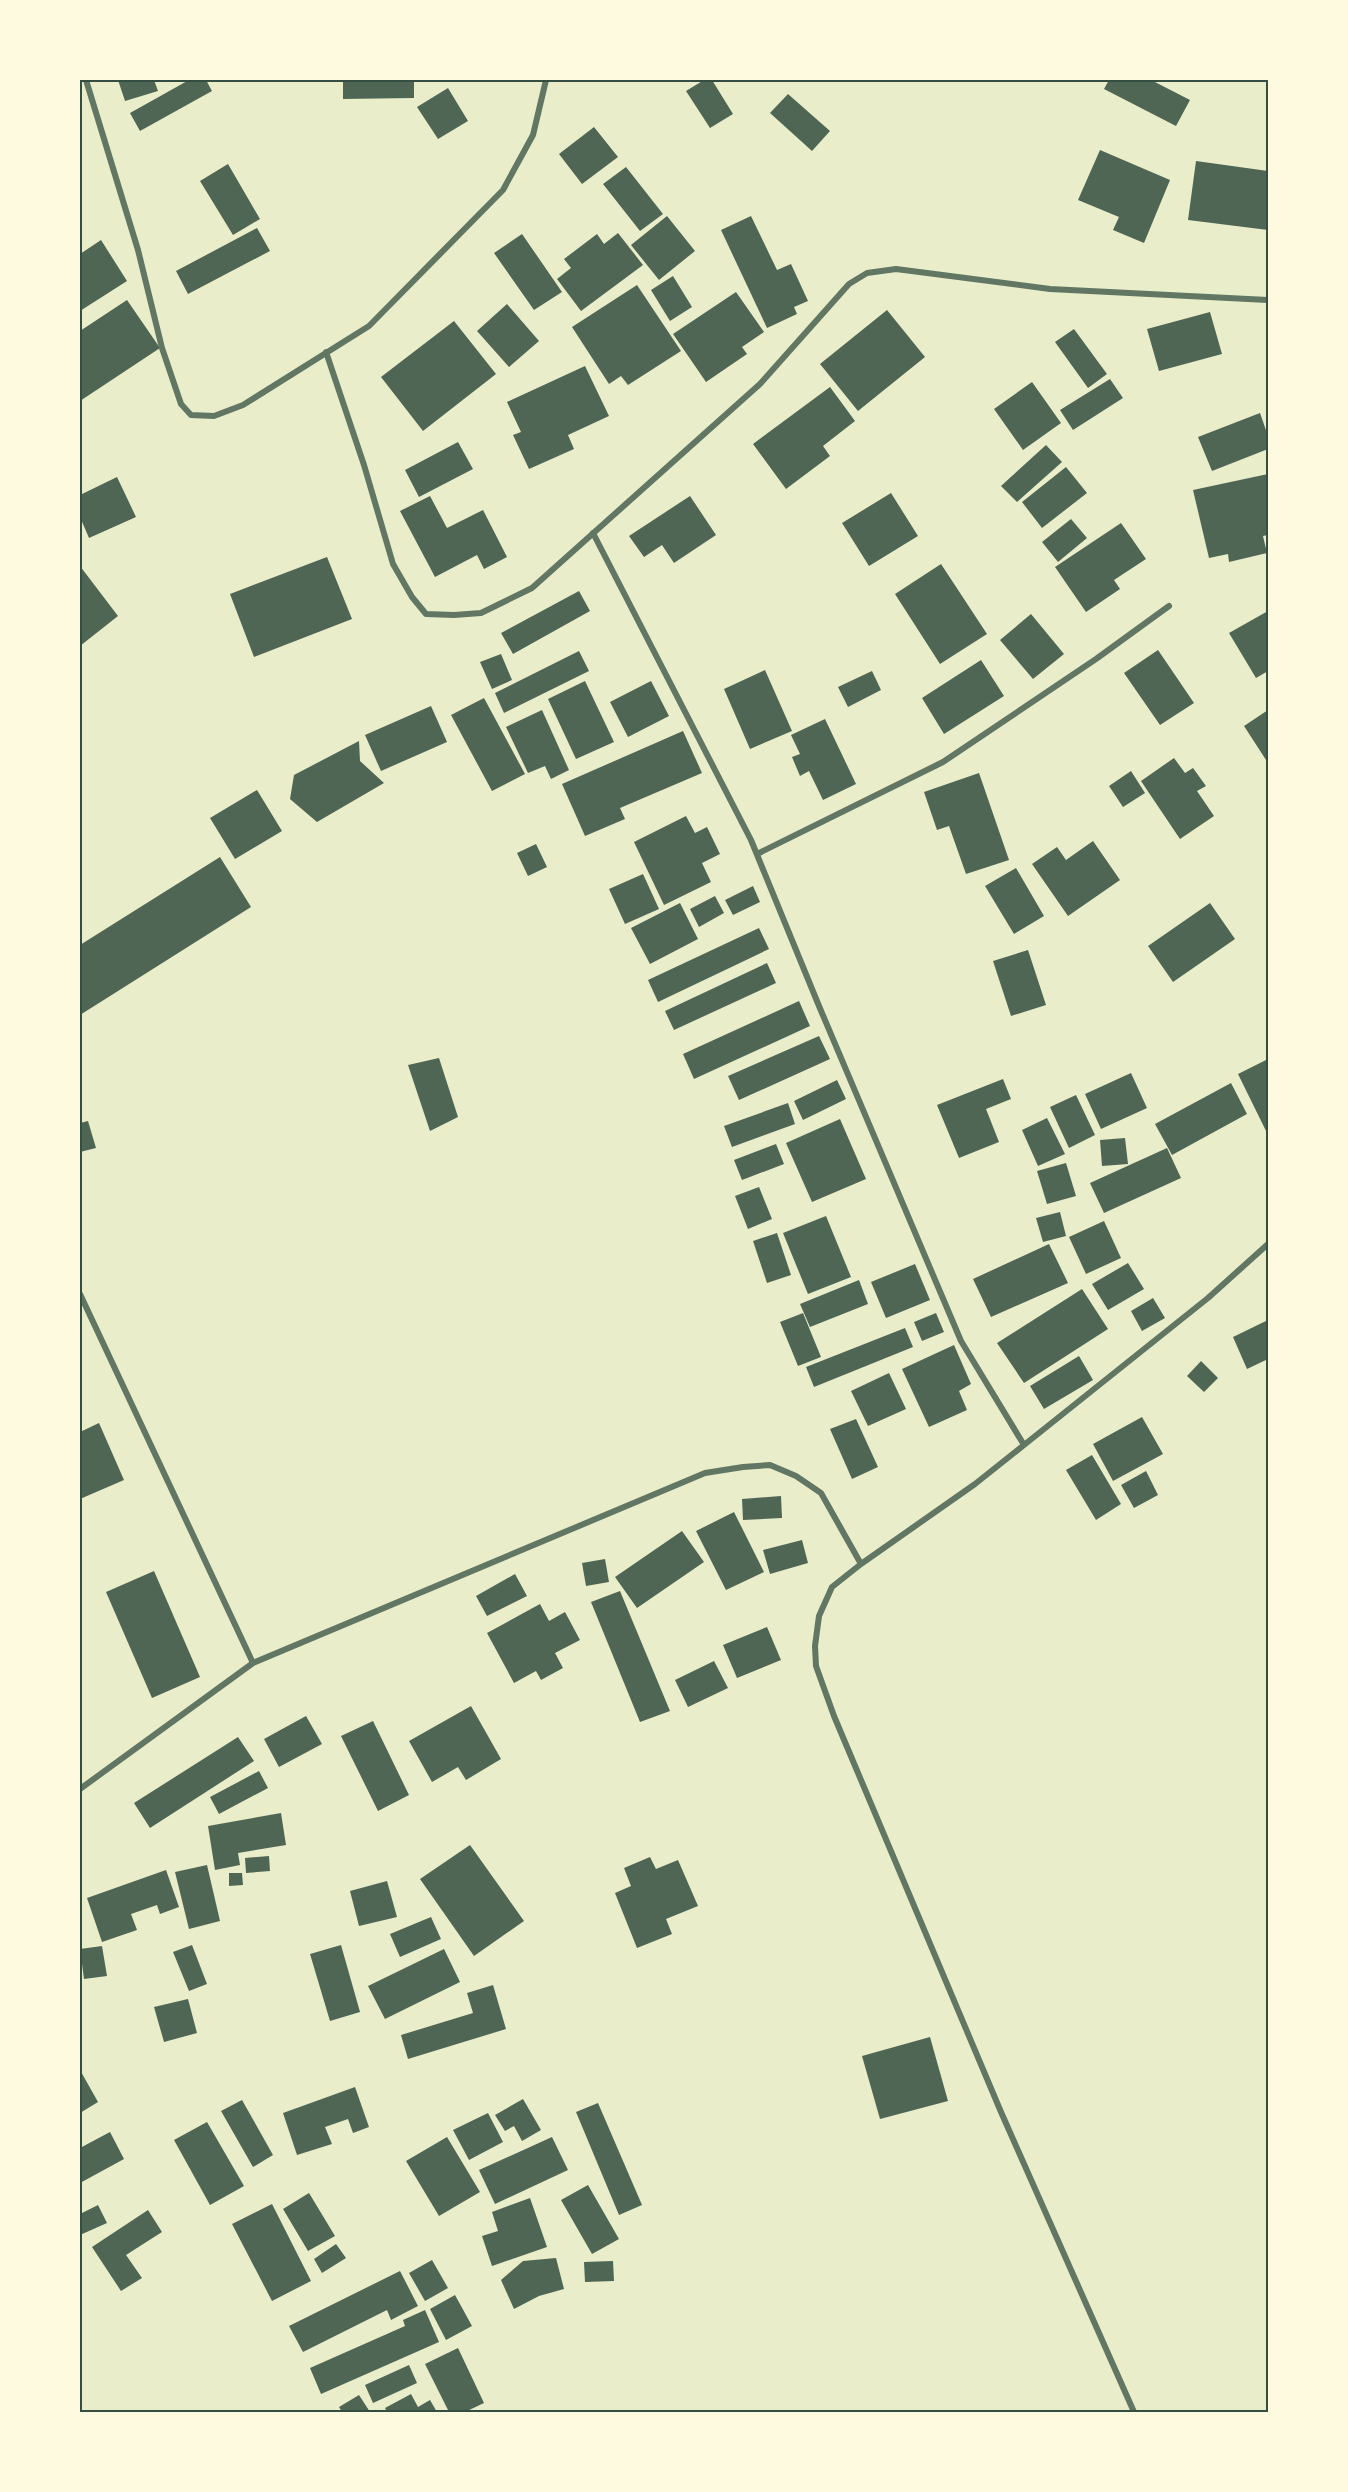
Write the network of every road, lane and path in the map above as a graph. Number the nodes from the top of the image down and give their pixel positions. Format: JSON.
{"nodes":[{"id":1,"x":86,"y":80,"type":"edge"},
{"id":2,"x":546,"y":80,"type":"edge"},
{"id":3,"x":1269,"y":300,"type":"edge"},
{"id":4,"x":326,"y":352,"type":"junction"},
{"id":5,"x":593,"y":533,"type":"junction"},
{"id":6,"x":1169,"y":606,"type":"dead end"},
{"id":7,"x":757,"y":854,"type":"junction"},
{"id":8,"x":1269,"y":1244,"type":"edge"},
{"id":9,"x":80,"y":1294,"type":"edge"},
{"id":10,"x":1024,"y":1445,"type":"junction"},
{"id":11,"x":861,"y":1564,"type":"junction"},
{"id":12,"x":253,"y":1663,"type":"junction"},
{"id":13,"x":80,"y":1789,"type":"edge"},
{"id":14,"x":1134,"y":2412,"type":"edge"}],
"edges":[{"from":1,"to":4,"type":"street"},
{"from":2,"to":4,"type":"street"},
{"from":3,"to":5,"type":"street"},
{"from":4,"to":5,"type":"street"},
{"from":5,"to":7,"type":"street"},
{"from":6,"to":7,"type":"street"},
{"from":7,"to":10,"type":"street"},
{"from":8,"to":10,"type":"street"},
{"from":9,"to":12,"type":"street"},
{"from":10,"to":11,"type":"street"},
{"from":11,"to":12,"type":"street"},
{"from":11,"to":14,"type":"street"},
{"from":12,"to":13,"type":"street"}]}
